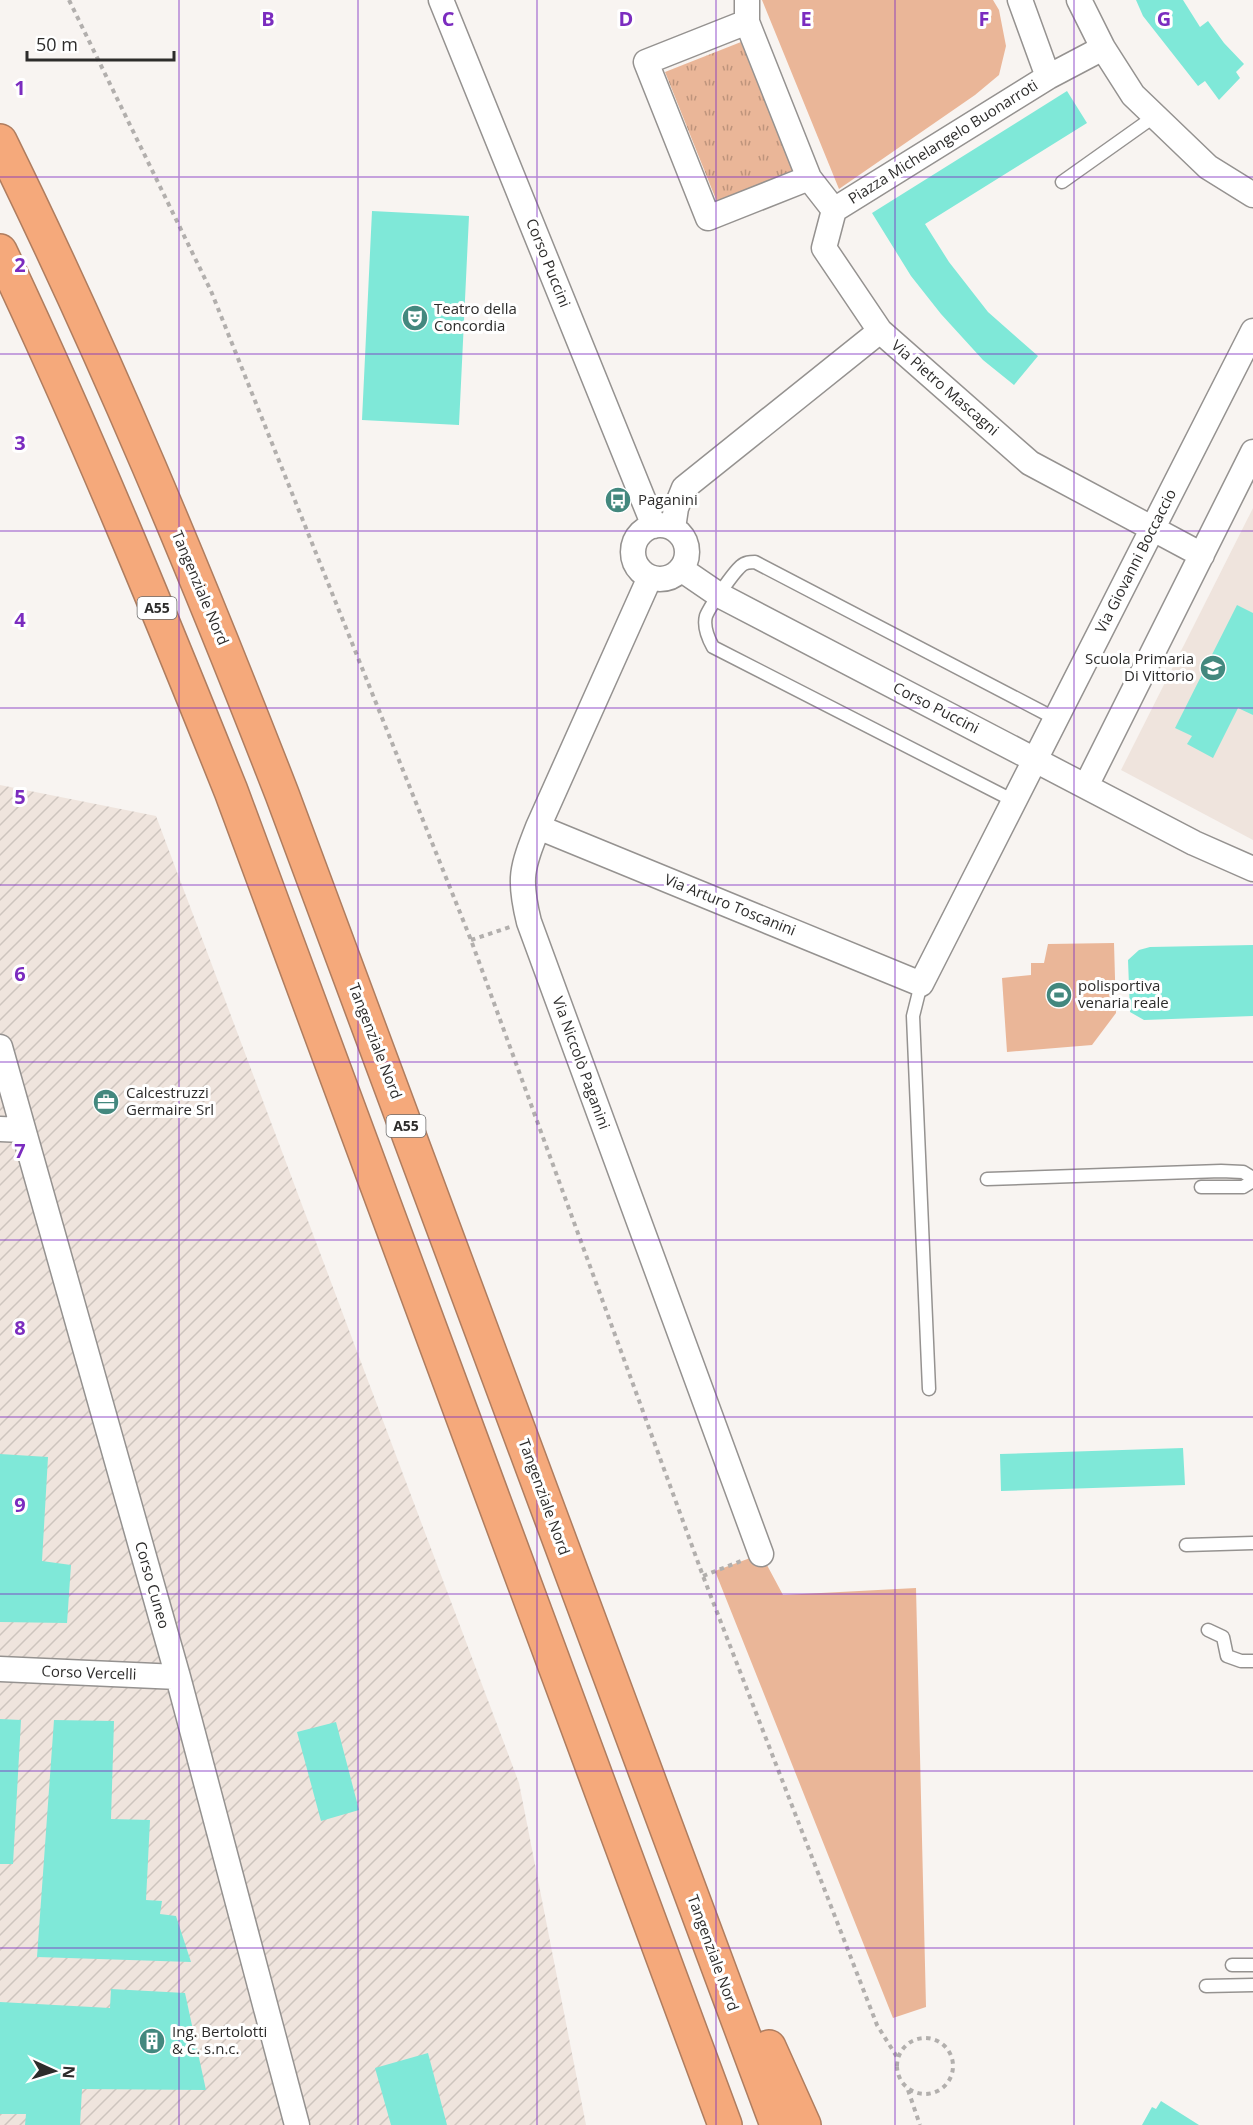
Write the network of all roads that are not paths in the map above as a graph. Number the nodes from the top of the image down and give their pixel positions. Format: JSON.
{"nodes":[{"id":1,"x":441,"y":0,"type":"edge"},
{"id":2,"x":1020,"y":0,"type":"edge"},
{"id":3,"x":1079,"y":0,"type":"edge"},
{"id":4,"x":747,"y":11,"type":"edge"},
{"id":5,"x":1103,"y":48,"type":"junction"},
{"id":6,"x":1048,"y":77,"type":"junction"},
{"id":7,"x":1155,"y":116,"type":"junction"},
{"id":8,"x":0,"y":141,"type":"edge"},
{"id":9,"x":809,"y":178,"type":"junction"},
{"id":10,"x":1062,"y":182,"type":"dead end"},
{"id":11,"x":1253,"y":195,"type":"edge"},
{"id":12,"x":834,"y":210,"type":"junction"},
{"id":13,"x":0,"y":251,"type":"edge"},
{"id":14,"x":880,"y":331,"type":"junction"},
{"id":15,"x":1253,"y":331,"type":"edge"},
{"id":16,"x":1253,"y":452,"type":"edge"},
{"id":17,"x":664,"y":527,"type":"junction"},
{"id":18,"x":1152,"y":529,"type":"junction"},
{"id":19,"x":1202,"y":555,"type":"junction"},
{"id":20,"x":681,"y":569,"type":"junction"},
{"id":21,"x":650,"y":577,"type":"junction"},
{"id":22,"x":719,"y":595,"type":"junction"},
{"id":23,"x":1056,"y":719,"type":"junction"},
{"id":24,"x":1035,"y":760,"type":"junction"},
{"id":25,"x":1086,"y":786,"type":"junction"},
{"id":26,"x":1014,"y":801,"type":"junction"},
{"id":27,"x":538,"y":827,"type":"junction"},
{"id":28,"x":1194,"y":843,"type":"junction"},
{"id":29,"x":1253,"y":869,"type":"edge"},
{"id":30,"x":1253,"y":881,"type":"edge"},
{"id":31,"x":921,"y":984,"type":"junction"},
{"id":32,"x":0,"y":1047,"type":"edge"},
{"id":33,"x":11,"y":1130,"type":"edge"},
{"id":34,"x":987,"y":1179,"type":"dead end"},
{"id":35,"x":1253,"y":1180,"type":"edge"},
{"id":36,"x":1201,"y":1187,"type":"dead end"},
{"id":37,"x":929,"y":1389,"type":"dead end"},
{"id":38,"x":1253,"y":1543,"type":"edge"},
{"id":39,"x":1186,"y":1545,"type":"dead end"},
{"id":40,"x":761,"y":1554,"type":"road end"},
{"id":41,"x":1208,"y":1630,"type":"dead end"},
{"id":42,"x":1253,"y":1661,"type":"edge"},
{"id":43,"x":0,"y":1669,"type":"edge"},
{"id":44,"x":178,"y":1677,"type":"junction"},
{"id":45,"x":661,"y":1815,"type":"junction"},
{"id":46,"x":1232,"y":1965,"type":"dead end"},
{"id":47,"x":1253,"y":1965,"type":"edge"},
{"id":48,"x":1253,"y":1984,"type":"edge"},
{"id":49,"x":1206,"y":1986,"type":"dead end"},
{"id":50,"x":297,"y":2125,"type":"edge"},
{"id":51,"x":725,"y":2125,"type":"edge"},
{"id":52,"x":777,"y":2125,"type":"edge"},
{"id":53,"x":804,"y":2125,"type":"edge"}],
"edges":[{"from":1,"to":17,"type":"street","name":"Corso Puccini"},
{"from":2,"to":6,"type":"street","name":"Piazza Michelangelo Buonarroti"},
{"from":3,"to":5,"type":"street"},
{"from":4,"to":9,"type":"street"},
{"from":4,"to":9,"type":"street"},
{"from":5,"to":6,"type":"street","name":"Piazza Michelangelo Buonarroti"},
{"from":5,"to":7,"type":"street"},
{"from":6,"to":12,"type":"street","name":"Piazza Michelangelo Buonarroti"},
{"from":7,"to":10,"type":"lane"},
{"from":7,"to":11,"type":"street"},
{"from":8,"to":45,"type":"highway","name":"Tangenziale Nord","number":"A55"},
{"from":9,"to":12,"type":"street"},
{"from":12,"to":14,"type":"street","name":"Piazza Michelangelo Buonarroti"},
{"from":13,"to":51,"type":"highway","number":"A55"},
{"from":14,"to":17,"type":"street","name":"Via Pietro Mascagni"},
{"from":14,"to":18,"type":"street","name":"Via Pietro Mascagni"},
{"from":15,"to":18,"type":"street","name":"Via Giovanni Boccaccio"},
{"from":16,"to":19,"type":"street"},
{"from":17,"to":20,"type":"street"},
{"from":17,"to":21,"type":"street"},
{"from":18,"to":19,"type":"street","name":"Via Pietro Mascagni"},
{"from":18,"to":23,"type":"street","name":"Via Giovanni Boccaccio"},
{"from":19,"to":25,"type":"street"},
{"from":20,"to":21,"type":"street"},
{"from":20,"to":22,"type":"street","name":"Corso Puccini"},
{"from":21,"to":27,"type":"street","name":"Via Niccolò Paganini"},
{"from":22,"to":23,"type":"lane"},
{"from":22,"to":24,"type":"street","name":"Corso Puccini"},
{"from":22,"to":26,"type":"lane"},
{"from":23,"to":24,"type":"street","name":"Via Giovanni Boccaccio"},
{"from":24,"to":25,"type":"street","name":"Corso Puccini"},
{"from":24,"to":26,"type":"street","name":"Via Giovanni Boccaccio"},
{"from":25,"to":28,"type":"street","name":"Corso Puccini"},
{"from":26,"to":31,"type":"street","name":"Via Giovanni Boccaccio"},
{"from":27,"to":31,"type":"street","name":"Via Arturo Toscanini"},
{"from":27,"to":40,"type":"street","name":"Via Niccolò Paganini"},
{"from":28,"to":29,"type":"street"},
{"from":28,"to":30,"type":"street"},
{"from":31,"to":37,"type":"lane"},
{"from":32,"to":33,"type":"street","name":"Corso Cuneo"},
{"from":33,"to":44,"type":"street","name":"Corso Cuneo"},
{"from":34,"to":35,"type":"lane"},
{"from":35,"to":36,"type":"lane"},
{"from":38,"to":39,"type":"lane"},
{"from":41,"to":42,"type":"lane"},
{"from":43,"to":44,"type":"street","name":"Corso Vercelli"},
{"from":44,"to":50,"type":"street","name":"Corso Cuneo"},
{"from":45,"to":52,"type":"highway","name":"Tangenziale Nord","number":"A55"},
{"from":45,"to":53,"type":"highway"},
{"from":46,"to":47,"type":"lane"},
{"from":48,"to":49,"type":"lane"}]}
